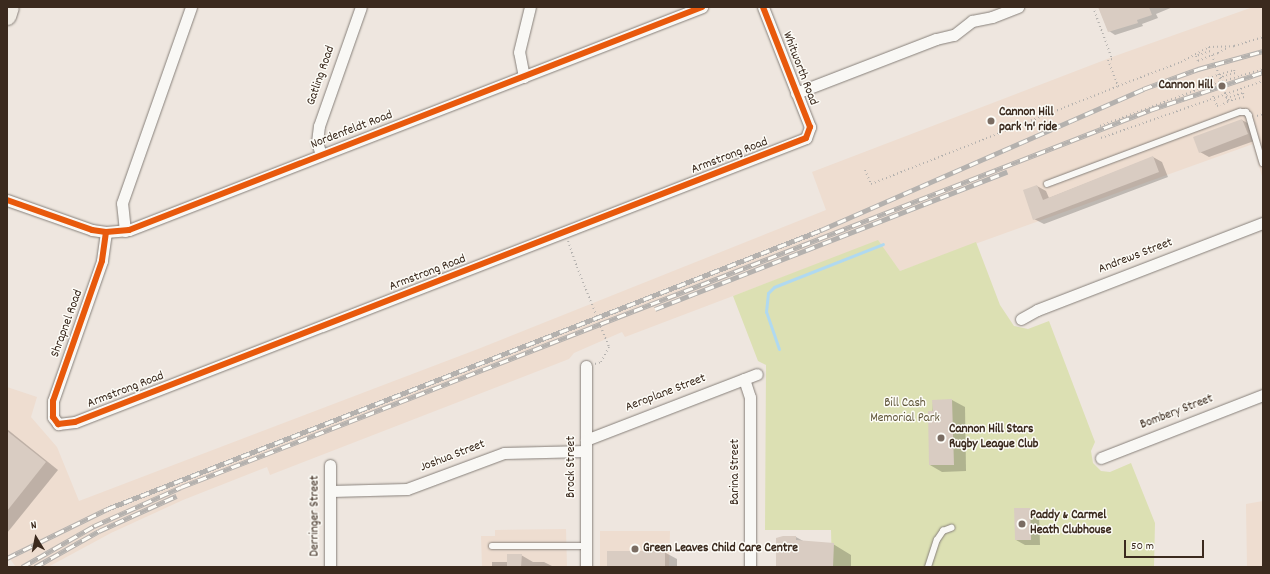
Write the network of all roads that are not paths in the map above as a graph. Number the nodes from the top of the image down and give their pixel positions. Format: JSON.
{"nodes":[{"id":1,"x":10,"y":7,"type":"edge"},
{"id":2,"x":191,"y":7,"type":"edge"},
{"id":3,"x":361,"y":7,"type":"edge"},
{"id":4,"x":530,"y":7,"type":"edge"},
{"id":5,"x":702,"y":7,"type":"edge"},
{"id":6,"x":763,"y":7,"type":"edge"},
{"id":7,"x":1018,"y":7,"type":"edge"},
{"id":8,"x":7,"y":16,"type":"edge"},
{"id":9,"x":524,"y":77,"type":"junction"},
{"id":10,"x":796,"y":93,"type":"junction"},
{"id":11,"x":806,"y":138,"type":"joint"},
{"id":12,"x":321,"y":155,"type":"junction"},
{"id":13,"x":1263,"y":163,"type":"edge"},
{"id":14,"x":1047,"y":184,"type":"dead end"},
{"id":15,"x":7,"y":200,"type":"edge"},
{"id":16,"x":1263,"y":223,"type":"edge"},
{"id":17,"x":125,"y":231,"type":"junction"},
{"id":18,"x":106,"y":232,"type":"junction"},
{"id":19,"x":1021,"y":320,"type":"dead end"},
{"id":20,"x":586,"y":366,"type":"road end"},
{"id":21,"x":757,"y":374,"type":"dead end"},
{"id":22,"x":744,"y":379,"type":"junction"},
{"id":23,"x":1263,"y":395,"type":"edge"},
{"id":24,"x":56,"y":423,"type":"joint"},
{"id":25,"x":586,"y":446,"type":"junction"},
{"id":26,"x":1101,"y":458,"type":"dead end"},
{"id":27,"x":330,"y":465,"type":"dead end"},
{"id":28,"x":331,"y":491,"type":"junction"},
{"id":29,"x":951,"y":528,"type":"dead end"},
{"id":30,"x":492,"y":546,"type":"dead end"},
{"id":31,"x":586,"y":546,"type":"junction"},
{"id":32,"x":330,"y":567,"type":"edge"},
{"id":33,"x":586,"y":567,"type":"edge"},
{"id":34,"x":750,"y":567,"type":"edge"},
{"id":35,"x":928,"y":567,"type":"edge"}],
"edges":[{"from":1,"to":8,"type":"main road"},
{"from":2,"to":17,"type":"street"},
{"from":3,"to":12,"type":"street","name":"Gatling Road"},
{"from":4,"to":9,"type":"street"},
{"from":5,"to":9,"type":"street","name":"Nordenfeldt Road"},
{"from":6,"to":10,"type":"street","name":"Whitworth Road"},
{"from":7,"to":10,"type":"street"},
{"from":9,"to":12,"type":"street","name":"Nordenfeldt Road"},
{"from":10,"to":11,"type":"street","name":"Whitworth Road"},
{"from":11,"to":24,"type":"street","name":"Armstrong Road"},
{"from":12,"to":17,"type":"street","name":"Nordenfeldt Road"},
{"from":13,"to":14,"type":"lane"},
{"from":15,"to":18,"type":"street","name":"Nordenfeldt Road"},
{"from":16,"to":19,"type":"street","name":"Andrews Street"},
{"from":17,"to":18,"type":"street","name":"Nordenfeldt Road"},
{"from":18,"to":24,"type":"street","name":"Shrapnel Road"},
{"from":20,"to":25,"type":"street","name":"Brock Street"},
{"from":21,"to":22,"type":"street","name":"Aeroplane Street"},
{"from":22,"to":25,"type":"street","name":"Aeroplane Street"},
{"from":22,"to":34,"type":"street","name":"Barina Street"},
{"from":23,"to":26,"type":"street","name":"Bombery Street"},
{"from":25,"to":28,"type":"street","name":"Joshua Street"},
{"from":25,"to":31,"type":"street","name":"Brock Street"},
{"from":27,"to":28,"type":"street","name":"Derringer Street"},
{"from":28,"to":32,"type":"street","name":"Derringer Street"},
{"from":29,"to":35,"type":"lane"},
{"from":30,"to":31,"type":"lane"},
{"from":31,"to":33,"type":"street","name":"Brock Street"}]}
